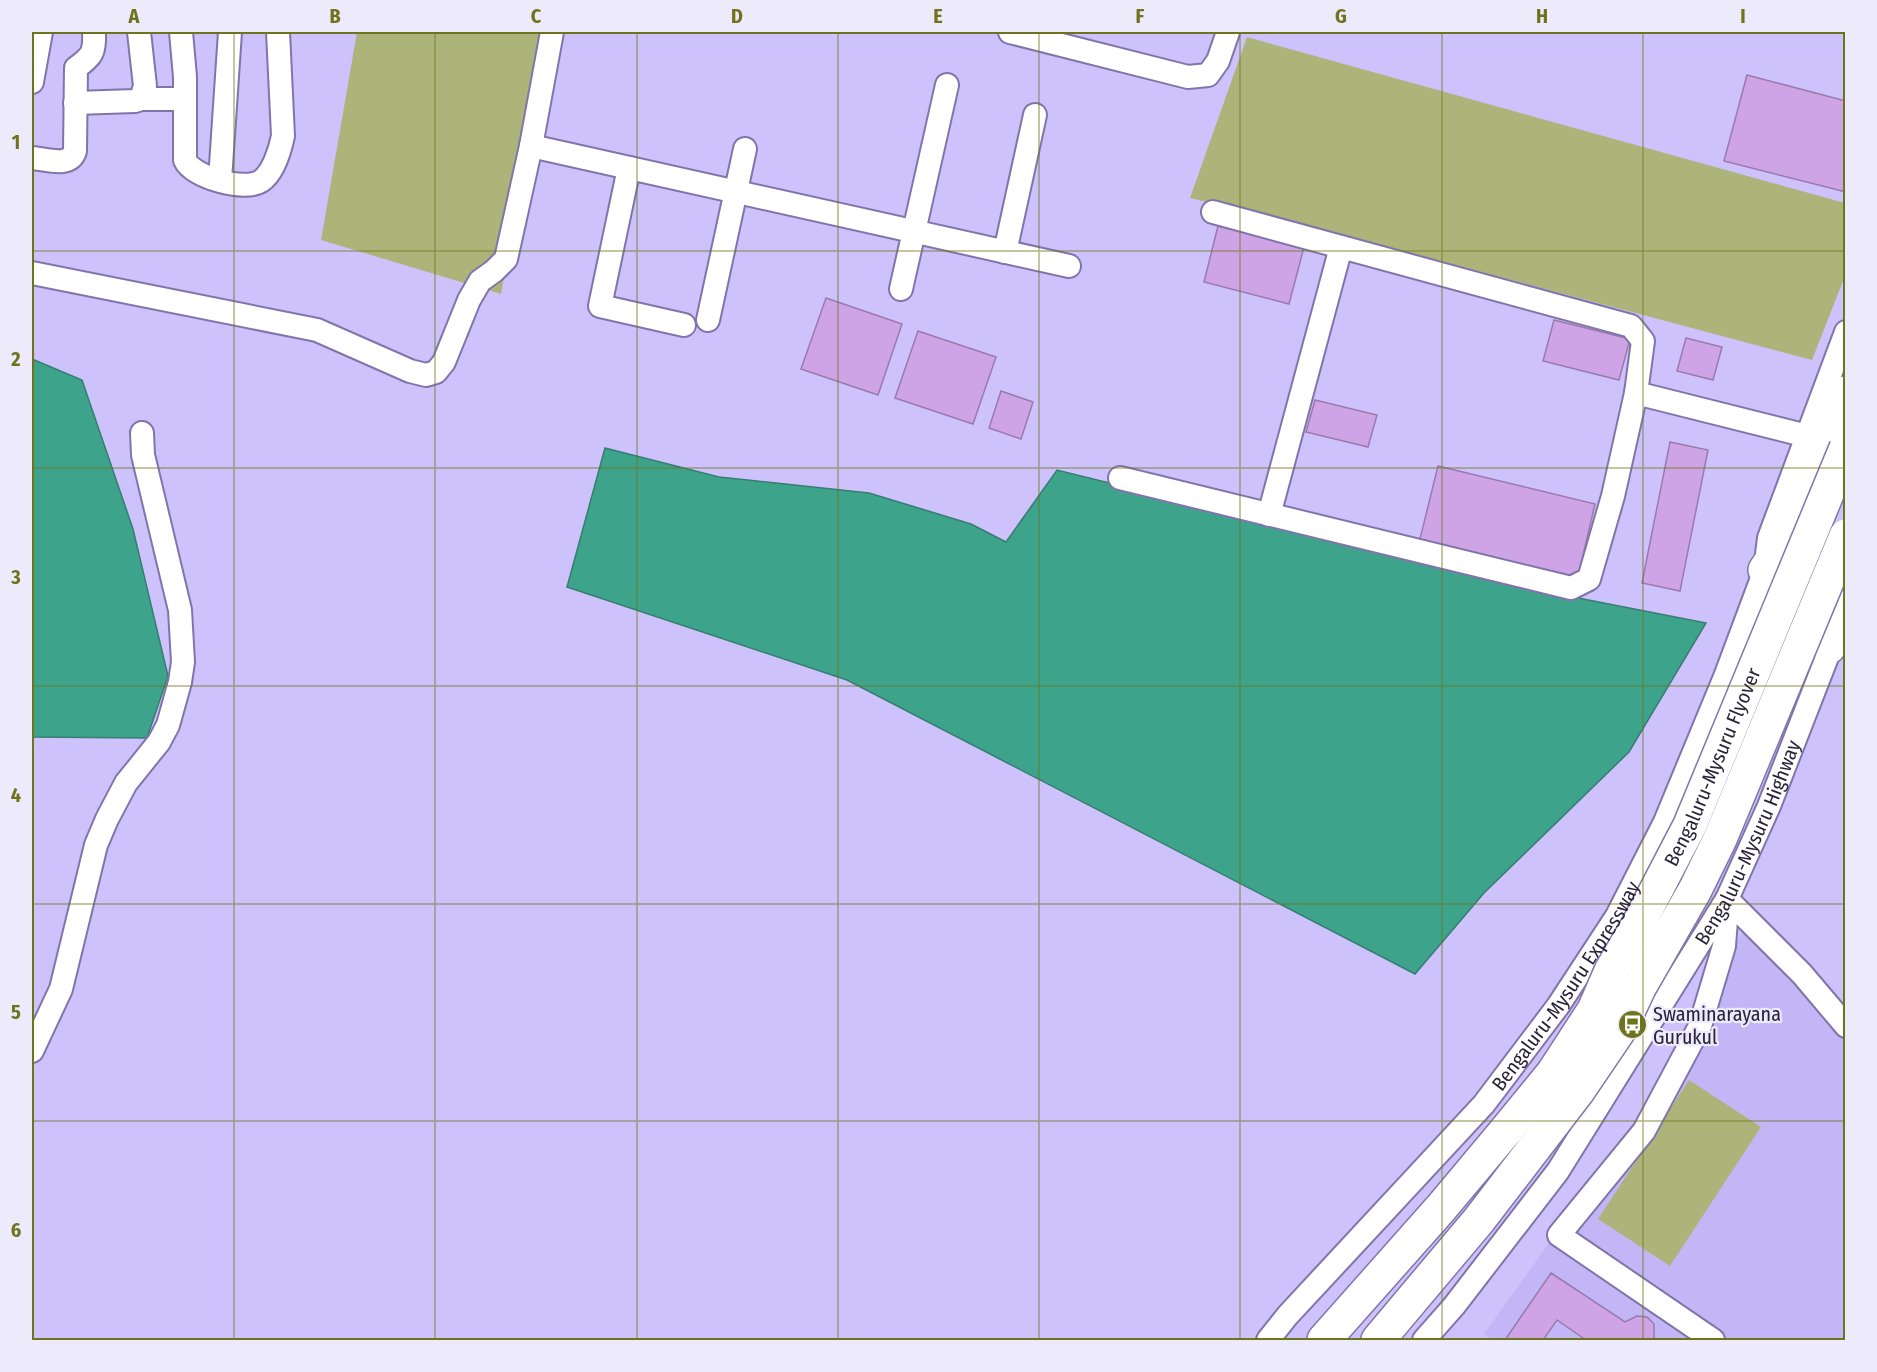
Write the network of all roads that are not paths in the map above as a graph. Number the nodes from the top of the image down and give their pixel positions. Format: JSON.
{"nodes":[{"id":1,"x":41,"y":32,"type":"edge"},
{"id":2,"x":94,"y":32,"type":"edge"},
{"id":3,"x":139,"y":32,"type":"edge"},
{"id":4,"x":181,"y":32,"type":"edge"},
{"id":5,"x":230,"y":32,"type":"edge"},
{"id":6,"x":278,"y":32,"type":"edge"},
{"id":7,"x":552,"y":32,"type":"edge"},
{"id":8,"x":1010,"y":32,"type":"edge"},
{"id":9,"x":1228,"y":32,"type":"edge"},
{"id":10,"x":32,"y":82,"type":"edge"},
{"id":11,"x":947,"y":85,"type":"dead end"},
{"id":12,"x":141,"y":99,"type":"junction"},
{"id":13,"x":185,"y":99,"type":"junction"},
{"id":14,"x":75,"y":103,"type":"junction"},
{"id":15,"x":1035,"y":114,"type":"dead end"},
{"id":16,"x":531,"y":146,"type":"junction"},
{"id":17,"x":745,"y":149,"type":"dead end"},
{"id":18,"x":32,"y":158,"type":"edge"},
{"id":19,"x":629,"y":168,"type":"junction"},
{"id":20,"x":220,"y":180,"type":"junction"},
{"id":21,"x":736,"y":192,"type":"junction"},
{"id":22,"x":1213,"y":212,"type":"dead end"},
{"id":23,"x":914,"y":232,"type":"junction"},
{"id":24,"x":1341,"y":247,"type":"junction"},
{"id":25,"x":1005,"y":252,"type":"junction"},
{"id":26,"x":1069,"y":266,"type":"dead end"},
{"id":27,"x":32,"y":273,"type":"edge"},
{"id":28,"x":901,"y":289,"type":"dead end"},
{"id":29,"x":708,"y":320,"type":"dead end"},
{"id":30,"x":684,"y":325,"type":"dead end"},
{"id":31,"x":1845,"y":332,"type":"edge"},
{"id":32,"x":1636,"y":393,"type":"junction"},
{"id":33,"x":1845,"y":393,"type":"edge"},
{"id":34,"x":142,"y":433,"type":"dead end"},
{"id":35,"x":1807,"y":436,"type":"junction"},
{"id":36,"x":1845,"y":448,"type":"edge"},
{"id":37,"x":1119,"y":478,"type":"dead end"},
{"id":38,"x":1269,"y":514,"type":"junction"},
{"id":39,"x":1845,"y":536,"type":"edge"},
{"id":40,"x":1765,"y":570,"type":"junction"},
{"id":41,"x":1845,"y":584,"type":"edge"},
{"id":42,"x":1845,"y":614,"type":"edge"},
{"id":43,"x":1829,"y":647,"type":"junction"},
{"id":44,"x":1725,"y":903,"type":"junction"},
{"id":45,"x":1845,"y":1026,"type":"edge"},
{"id":46,"x":1532,"y":1042,"type":"junction"},
{"id":47,"x":32,"y":1051,"type":"edge"},
{"id":48,"x":1612,"y":1085,"type":"junction"},
{"id":49,"x":1268,"y":1341,"type":"edge"},
{"id":50,"x":1324,"y":1341,"type":"edge"},
{"id":51,"x":1378,"y":1341,"type":"edge"},
{"id":52,"x":1424,"y":1341,"type":"edge"},
{"id":53,"x":1713,"y":1341,"type":"edge"}],
"edges":[{"from":1,"to":10,"type":"street"},
{"from":2,"to":14,"type":"street"},
{"from":3,"to":12,"type":"street"},
{"from":4,"to":13,"type":"street"},
{"from":5,"to":20,"type":"street"},
{"from":6,"to":20,"type":"street"},
{"from":7,"to":16,"type":"street"},
{"from":8,"to":9,"type":"street"},
{"from":11,"to":23,"type":"street"},
{"from":12,"to":13,"type":"street"},
{"from":12,"to":14,"type":"street"},
{"from":13,"to":20,"type":"street"},
{"from":14,"to":18,"type":"street"},
{"from":15,"to":25,"type":"street"},
{"from":16,"to":19,"type":"street"},
{"from":16,"to":27,"type":"street"},
{"from":17,"to":21,"type":"street"},
{"from":19,"to":21,"type":"street"},
{"from":19,"to":30,"type":"street"},
{"from":21,"to":23,"type":"street"},
{"from":21,"to":29,"type":"street"},
{"from":22,"to":24,"type":"street"},
{"from":23,"to":25,"type":"street"},
{"from":23,"to":28,"type":"street"},
{"from":24,"to":32,"type":"street"},
{"from":24,"to":38,"type":"street"},
{"from":25,"to":26,"type":"street"},
{"from":31,"to":35,"type":"street","name":"Bengaluru-Mysuru Expressway"},
{"from":32,"to":35,"type":"street"},
{"from":32,"to":38,"type":"street"},
{"from":33,"to":40,"type":"highway","name":"Bengaluru-Mysuru Expressway"},
{"from":34,"to":47,"type":"street"},
{"from":35,"to":40,"type":"street","name":"Bengaluru-Mysuru Expressway"},
{"from":36,"to":50,"type":"highway","name":"Bengaluru-Mysuru Flyover","bridge":true},
{"from":37,"to":38,"type":"street"},
{"from":39,"to":51,"type":"highway","name":"Bengaluru-Mysuru Flyover","bridge":true},
{"from":40,"to":46,"type":"street","name":"Bengaluru-Mysuru Expressway"},
{"from":41,"to":43,"type":"highway","name":"Bengaluru-Mysuru Highway"},
{"from":42,"to":43,"type":"street"},
{"from":43,"to":44,"type":"street","name":"Bengaluru-Mysuru Highway"},
{"from":44,"to":45,"type":"street"},
{"from":44,"to":48,"type":"street","name":"Bengaluru-Mysuru Highway"},
{"from":44,"to":53,"type":"street"},
{"from":46,"to":48,"type":"street"},
{"from":46,"to":49,"type":"street","name":"Bengaluru-Mysuru Expressway"},
{"from":48,"to":52,"type":"street"}]}
